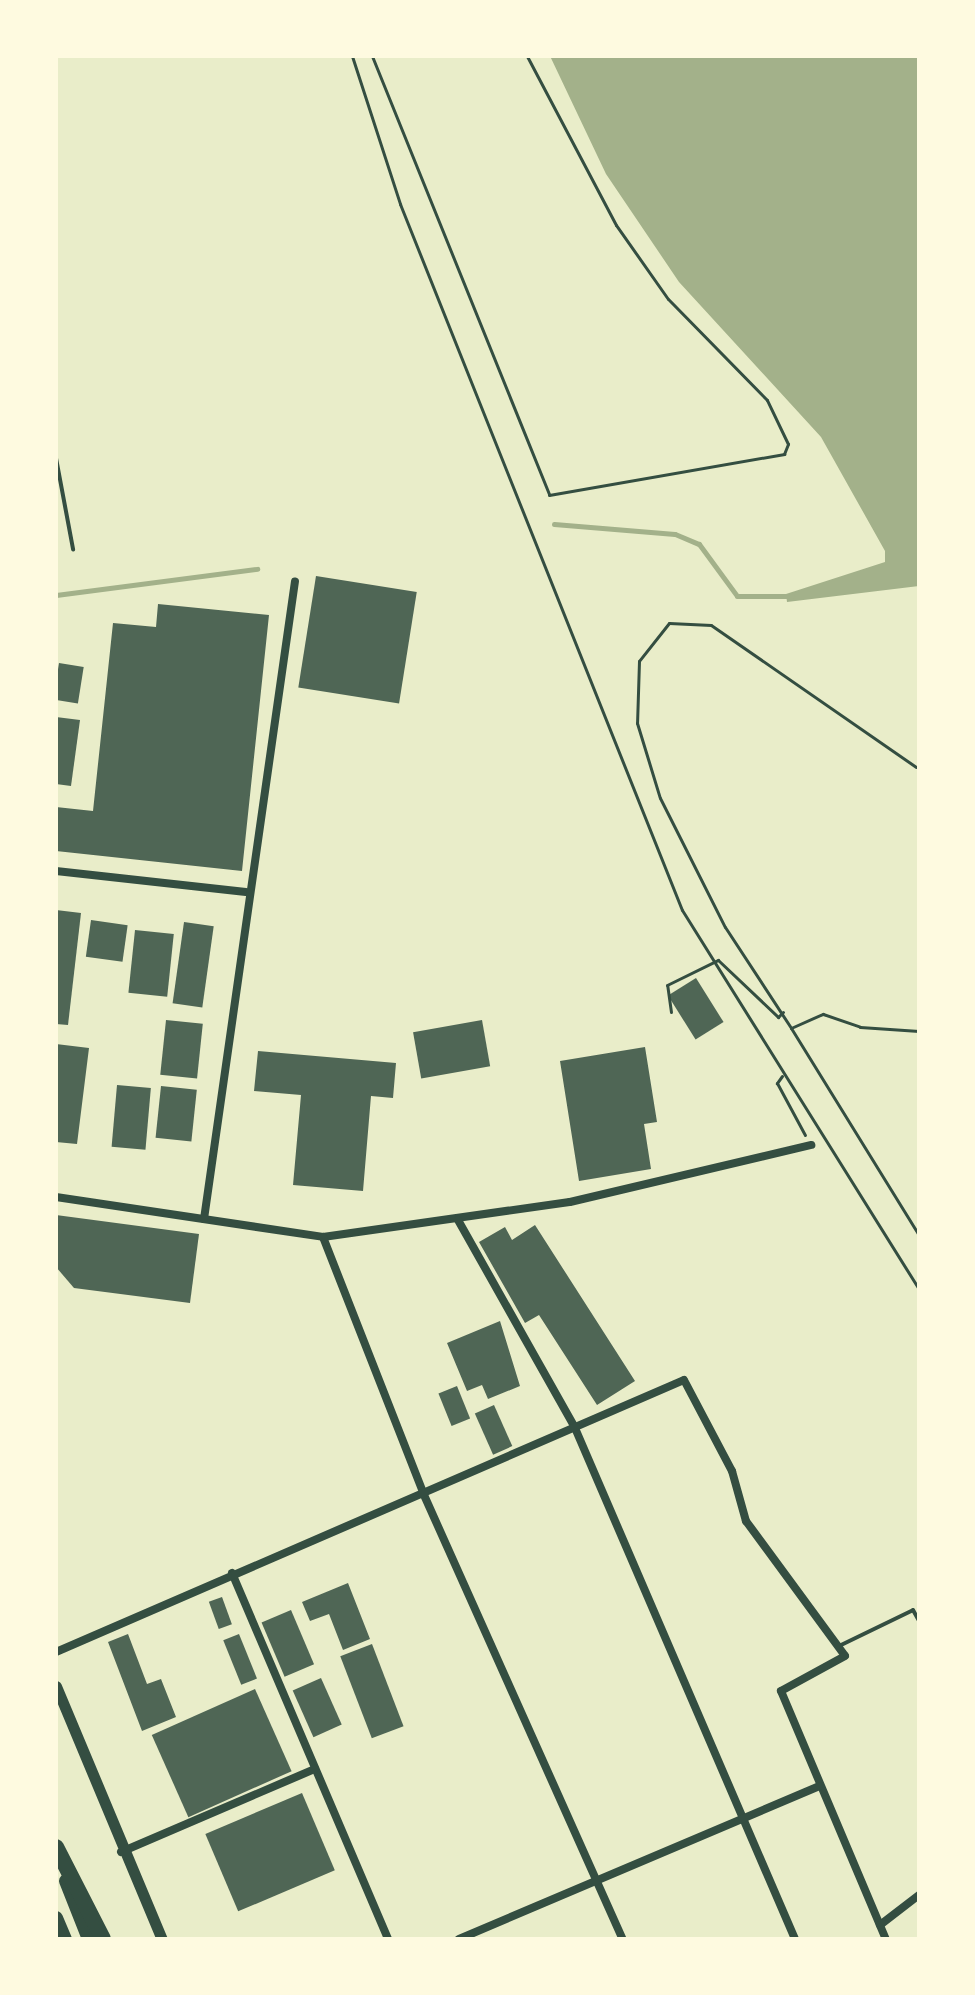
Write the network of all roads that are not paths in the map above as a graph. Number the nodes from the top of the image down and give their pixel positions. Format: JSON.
{"nodes":[{"id":1,"x":56,"y":458,"type":"edge"},
{"id":2,"x":73,"y":549,"type":"dead end"},
{"id":3,"x":295,"y":581,"type":"dead end"},
{"id":4,"x":56,"y":871,"type":"edge"},
{"id":5,"x":246,"y":892,"type":"junction"},
{"id":6,"x":811,"y":1145,"type":"road end"},
{"id":7,"x":56,"y":1197,"type":"edge"},
{"id":8,"x":204,"y":1219,"type":"junction"},
{"id":9,"x":458,"y":1220,"type":"junction"},
{"id":10,"x":323,"y":1237,"type":"junction"},
{"id":11,"x":575,"y":1428,"type":"junction"},
{"id":12,"x":424,"y":1495,"type":"junction"},
{"id":13,"x":232,"y":1573,"type":"junction"},
{"id":14,"x":919,"y":1621,"type":"edge"},
{"id":15,"x":838,"y":1646,"type":"junction"},
{"id":16,"x":56,"y":1652,"type":"edge"},
{"id":17,"x":56,"y":1686,"type":"edge"},
{"id":18,"x":315,"y":1769,"type":"junction"},
{"id":19,"x":819,"y":1786,"type":"junction"},
{"id":20,"x":742,"y":1815,"type":"junction"},
{"id":21,"x":56,"y":1847,"type":"edge"},
{"id":22,"x":121,"y":1852,"type":"junction"},
{"id":23,"x":56,"y":1855,"type":"edge"},
{"id":24,"x":595,"y":1878,"type":"junction"},
{"id":25,"x":919,"y":1895,"type":"edge"},
{"id":26,"x":56,"y":1918,"type":"edge"},
{"id":27,"x":880,"y":1925,"type":"junction"},
{"id":28,"x":65,"y":1939,"type":"edge"},
{"id":29,"x":89,"y":1939,"type":"edge"},
{"id":30,"x":103,"y":1939,"type":"edge"},
{"id":31,"x":162,"y":1939,"type":"edge"},
{"id":32,"x":388,"y":1939,"type":"edge"},
{"id":33,"x":459,"y":1939,"type":"edge"},
{"id":34,"x":623,"y":1939,"type":"edge"},
{"id":35,"x":795,"y":1939,"type":"edge"},
{"id":36,"x":886,"y":1939,"type":"edge"}],
"edges":[{"from":1,"to":2,"type":"lane"},
{"from":3,"to":5,"type":"street"},
{"from":4,"to":5,"type":"street"},
{"from":5,"to":8,"type":"street"},
{"from":6,"to":9,"type":"street"},
{"from":7,"to":8,"type":"street"},
{"from":8,"to":10,"type":"street"},
{"from":9,"to":10,"type":"street"},
{"from":9,"to":11,"type":"street"},
{"from":10,"to":12,"type":"street"},
{"from":11,"to":12,"type":"street"},
{"from":11,"to":15,"type":"street"},
{"from":11,"to":20,"type":"street"},
{"from":12,"to":13,"type":"street"},
{"from":12,"to":24,"type":"street"},
{"from":13,"to":16,"type":"street"},
{"from":13,"to":18,"type":"street"},
{"from":14,"to":15,"type":"lane"},
{"from":15,"to":19,"type":"street"},
{"from":17,"to":22,"type":"street"},
{"from":18,"to":22,"type":"street"},
{"from":18,"to":32,"type":"street"},
{"from":19,"to":20,"type":"street"},
{"from":19,"to":27,"type":"street"},
{"from":20,"to":24,"type":"street"},
{"from":20,"to":35,"type":"street"},
{"from":21,"to":30,"type":"highway"},
{"from":22,"to":31,"type":"street"},
{"from":23,"to":29,"type":"highway"},
{"from":24,"to":33,"type":"street"},
{"from":24,"to":34,"type":"street"},
{"from":25,"to":27,"type":"street"},
{"from":26,"to":28,"type":"highway"},
{"from":27,"to":36,"type":"street"}]}
